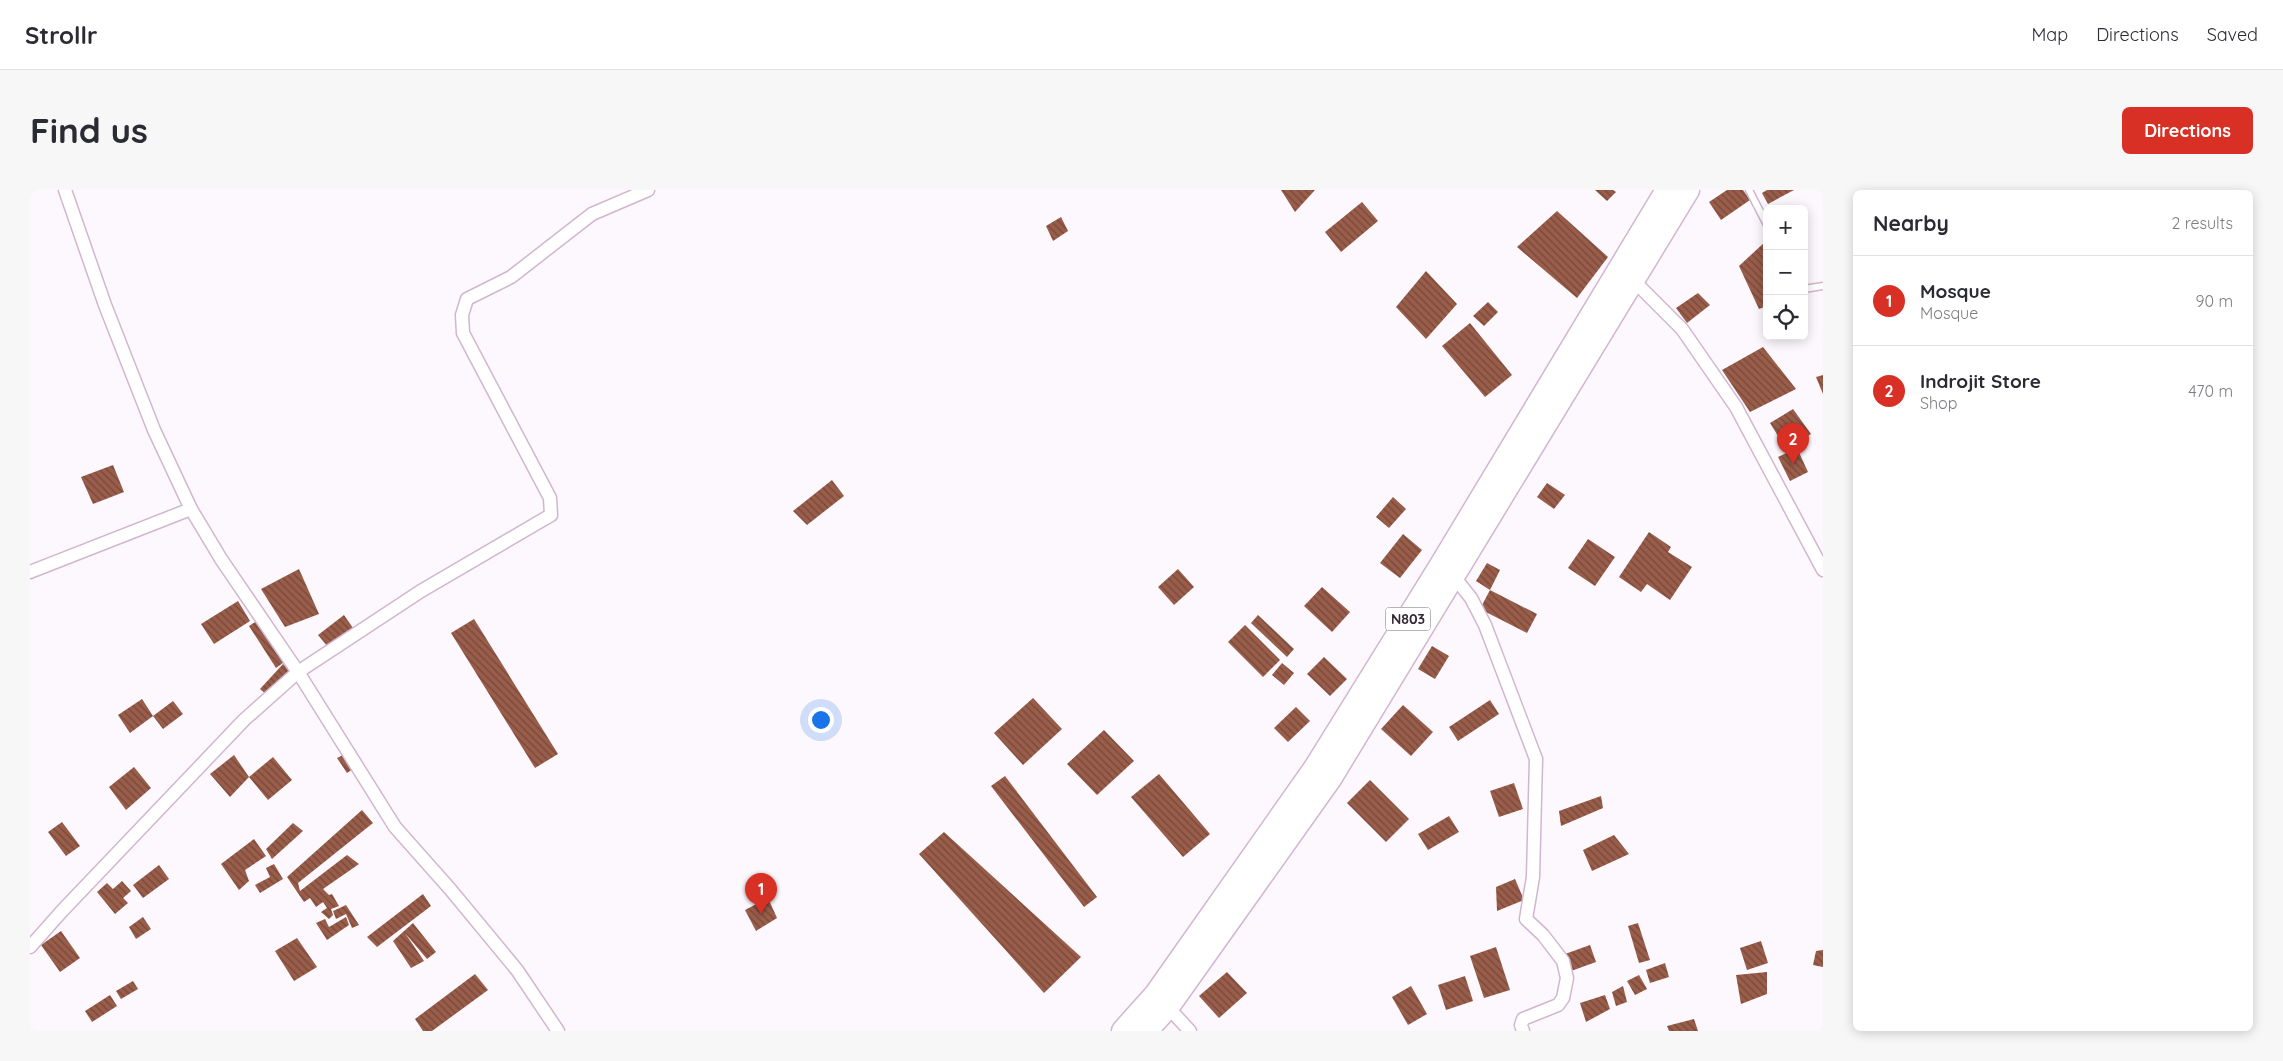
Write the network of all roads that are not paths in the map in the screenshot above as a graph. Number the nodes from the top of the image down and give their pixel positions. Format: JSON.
{"nodes":[{"id":1,"x":65,"y":190,"type":"edge"},
{"id":2,"x":648,"y":190,"type":"edge"},
{"id":3,"x":1667,"y":190,"type":"edge"},
{"id":4,"x":1688,"y":190,"type":"edge"},
{"id":5,"x":1749,"y":190,"type":"edge"},
{"id":6,"x":1763,"y":217,"type":"edge"},
{"id":7,"x":1625,"y":274,"type":"junction"},
{"id":8,"x":1823,"y":286,"type":"edge"},
{"id":9,"x":1808,"y":288,"type":"edge"},
{"id":10,"x":1523,"y":444,"type":"junction"},
{"id":11,"x":192,"y":509,"type":"junction"},
{"id":12,"x":1823,"y":570,"type":"edge"},
{"id":13,"x":30,"y":572,"type":"edge"},
{"id":14,"x":1455,"y":578,"type":"junction"},
{"id":15,"x":298,"y":672,"type":"junction"},
{"id":16,"x":1323,"y":774,"type":"junction"},
{"id":17,"x":30,"y":947,"type":"edge"},
{"id":18,"x":1162,"y":1000,"type":"junction"},
{"id":19,"x":558,"y":1031,"type":"edge"},
{"id":20,"x":1123,"y":1031,"type":"edge"},
{"id":21,"x":1146,"y":1031,"type":"edge"},
{"id":22,"x":1190,"y":1031,"type":"edge"},
{"id":23,"x":1523,"y":1031,"type":"edge"}],
"edges":[{"from":1,"to":11,"type":"street"},
{"from":2,"to":15,"type":"street"},
{"from":3,"to":7,"type":"highway","number":"N803"},
{"from":4,"to":7,"type":"highway","number":"N803"},
{"from":5,"to":6,"type":"lane"},
{"from":7,"to":10,"type":"highway","number":"N803"},
{"from":7,"to":12,"type":"street"},
{"from":8,"to":9,"type":"lane"},
{"from":10,"to":14,"type":"highway","number":"N803"},
{"from":10,"to":16,"type":"highway","number":"N803"},
{"from":11,"to":13,"type":"street"},
{"from":11,"to":15,"type":"street"},
{"from":14,"to":16,"type":"highway","number":"N803"},
{"from":14,"to":23,"type":"street"},
{"from":15,"to":17,"type":"street"},
{"from":15,"to":19,"type":"street"},
{"from":16,"to":18,"type":"highway","number":"N803"},
{"from":18,"to":20,"type":"highway","number":"N803"},
{"from":18,"to":21,"type":"highway","number":"N803"},
{"from":18,"to":22,"type":"street"}]}
